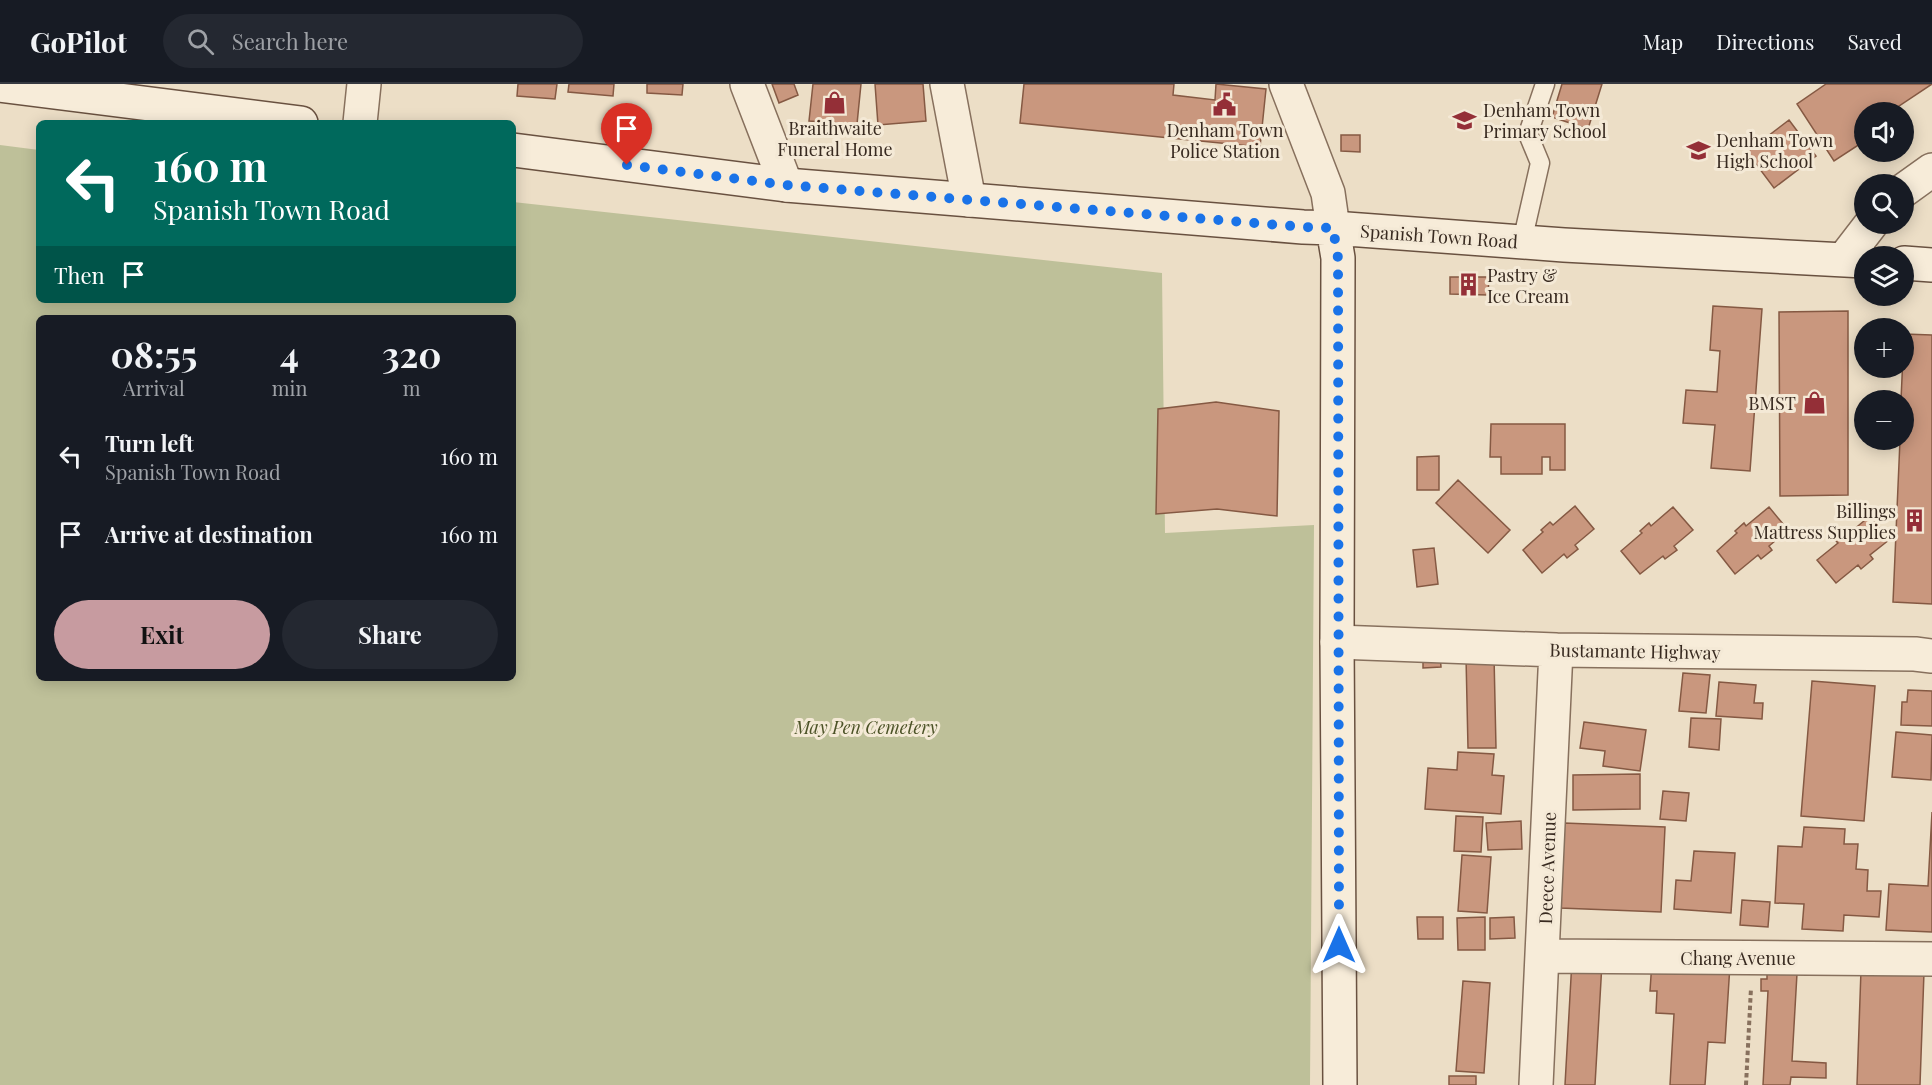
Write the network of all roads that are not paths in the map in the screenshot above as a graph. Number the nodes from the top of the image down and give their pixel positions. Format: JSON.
{"nodes":[{"id":1,"x":364,"y":84,"type":"edge"},
{"id":2,"x":747,"y":84,"type":"edge"},
{"id":3,"x":948,"y":84,"type":"edge"},
{"id":4,"x":1286,"y":84,"type":"edge"},
{"id":5,"x":1545,"y":84,"type":"edge"},
{"id":6,"x":0,"y":85,"type":"edge"},
{"id":7,"x":277,"y":120,"type":"edge"},
{"id":8,"x":360,"y":120,"type":"edge"},
{"id":9,"x":516,"y":150,"type":"edge"},
{"id":10,"x":1932,"y":170,"type":"edge"},
{"id":11,"x":1914,"y":183,"type":"edge"},
{"id":12,"x":786,"y":185,"type":"junction"},
{"id":13,"x":969,"y":201,"type":"junction"},
{"id":14,"x":1333,"y":228,"type":"junction"},
{"id":15,"x":1522,"y":242,"type":"junction"},
{"id":16,"x":1854,"y":260,"type":"edge"},
{"id":17,"x":1914,"y":264,"type":"edge"},
{"id":18,"x":1932,"y":265,"type":"edge"},
{"id":19,"x":1337,"y":642,"type":"junction"},
{"id":20,"x":1556,"y":650,"type":"junction"},
{"id":21,"x":1932,"y":656,"type":"edge"},
{"id":22,"x":1543,"y":956,"type":"junction"},
{"id":23,"x":1932,"y":959,"type":"edge"},
{"id":24,"x":1340,"y":1085,"type":"edge"},
{"id":25,"x":1536,"y":1085,"type":"edge"}],
"edges":[{"from":1,"to":8,"type":"street"},
{"from":2,"to":12,"type":"street"},
{"from":3,"to":13,"type":"street"},
{"from":4,"to":14,"type":"street"},
{"from":5,"to":15,"type":"lane"},
{"from":6,"to":7,"type":"street"},
{"from":9,"to":12,"type":"street","name":"Spanish Town Road"},
{"from":10,"to":11,"type":"street"},
{"from":12,"to":13,"type":"street","name":"Spanish Town Road"},
{"from":13,"to":14,"type":"street","name":"Spanish Town Road"},
{"from":14,"to":15,"type":"street","name":"Spanish Town Road"},
{"from":14,"to":19,"type":"street"},
{"from":15,"to":16,"type":"street","name":"Spanish Town Road"},
{"from":17,"to":18,"type":"street"},
{"from":19,"to":20,"type":"street","name":"Bustamante Highway"},
{"from":19,"to":24,"type":"street"},
{"from":20,"to":21,"type":"street","name":"Bustamante Highway"},
{"from":20,"to":22,"type":"street","name":"Deece Avenue"},
{"from":22,"to":23,"type":"street","name":"Chang Avenue"},
{"from":22,"to":25,"type":"street","name":"Deece Avenue"}]}
